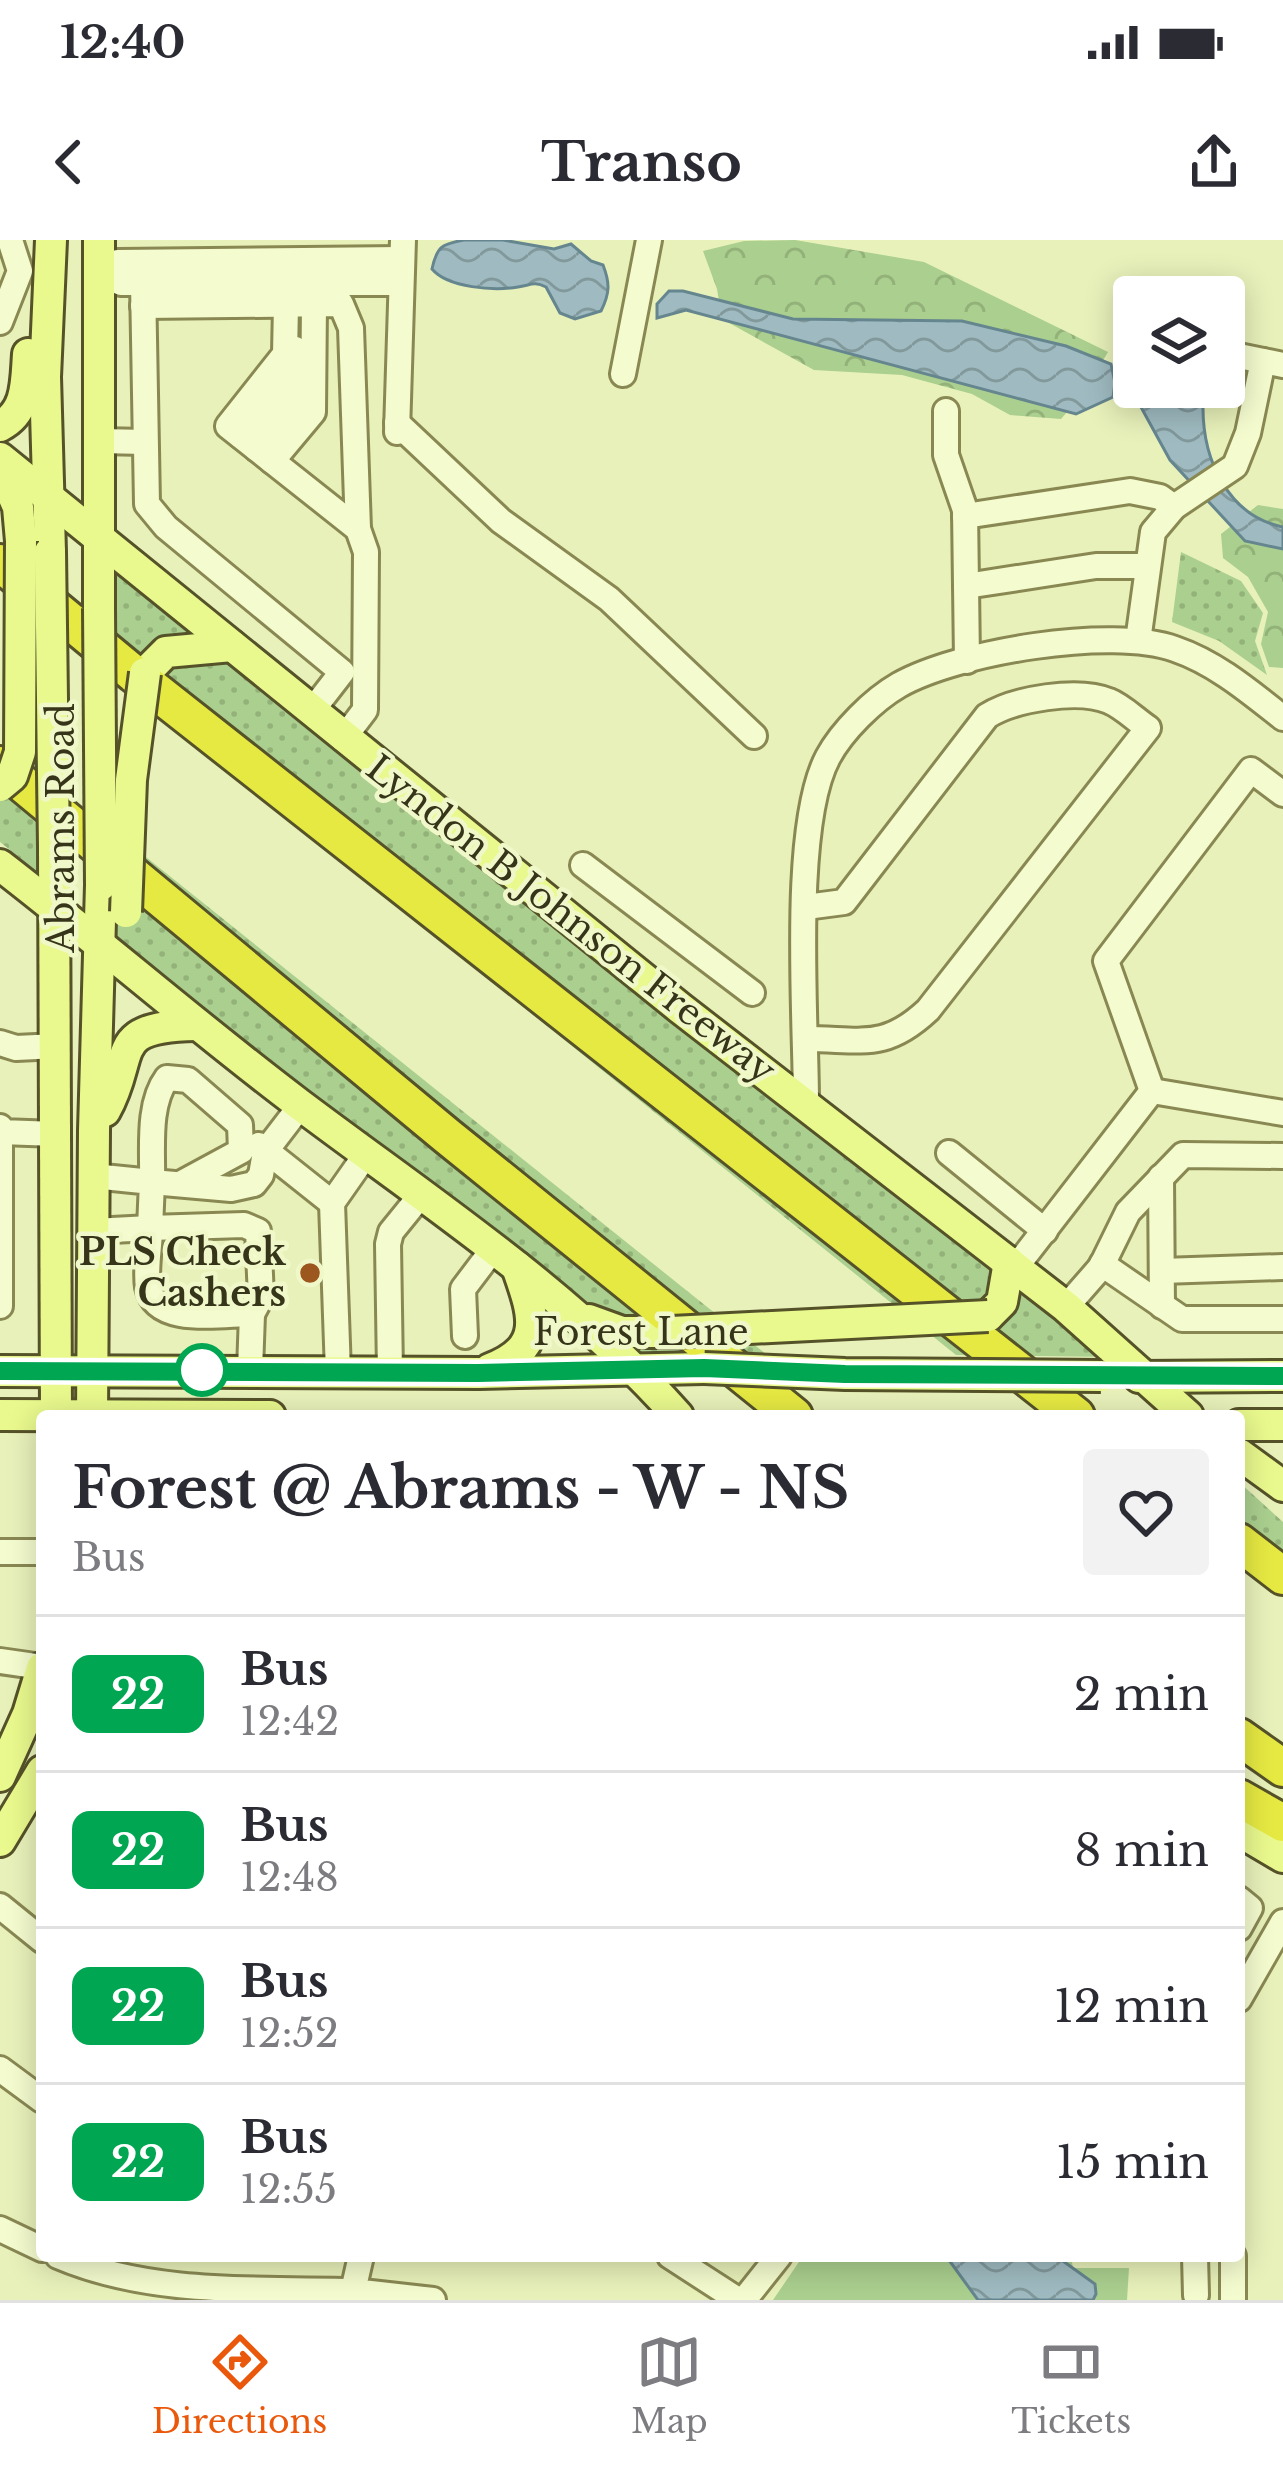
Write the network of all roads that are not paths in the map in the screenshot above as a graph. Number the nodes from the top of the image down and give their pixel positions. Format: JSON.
{"nodes":[{"id":1,"x":10,"y":240,"type":"edge"},
{"id":2,"x":38,"y":240,"type":"edge"},
{"id":3,"x":51,"y":240,"type":"edge"},
{"id":4,"x":99,"y":240,"type":"edge"},
{"id":5,"x":649,"y":240,"type":"edge"},
{"id":6,"x":197,"y":250,"type":"edge"},
{"id":7,"x":402,"y":261,"type":"edge"},
{"id":8,"x":28,"y":272,"type":"junction"},
{"id":9,"x":104,"y":272,"type":"junction"},
{"id":10,"x":143,"y":295,"type":"junction"},
{"id":11,"x":301,"y":305,"type":"junction"},
{"id":12,"x":0,"y":322,"type":"edge"},
{"id":13,"x":1273,"y":363,"type":"edge"},
{"id":14,"x":623,"y":374,"type":"dead end"},
{"id":15,"x":299,"y":382,"type":"junction"},
{"id":16,"x":946,"y":411,"type":"dead end"},
{"id":17,"x":0,"y":426,"type":"edge"},
{"id":18,"x":100,"y":442,"type":"junction"},
{"id":19,"x":145,"y":442,"type":"junction"},
{"id":20,"x":257,"y":449,"type":"junction"},
{"id":21,"x":0,"y":462,"type":"edge"},
{"id":22,"x":48,"y":497,"type":"junction"},
{"id":23,"x":1180,"y":504,"type":"junction"},
{"id":24,"x":965,"y":516,"type":"junction"},
{"id":25,"x":358,"y":529,"type":"junction"},
{"id":26,"x":100,"y":543,"type":"junction"},
{"id":27,"x":24,"y":552,"type":"edge"},
{"id":28,"x":1147,"y":566,"type":"junction"},
{"id":29,"x":966,"y":586,"type":"junction"},
{"id":30,"x":1138,"y":641,"type":"junction"},
{"id":31,"x":232,"y":646,"type":"junction"},
{"id":32,"x":967,"y":661,"type":"junction"},
{"id":33,"x":311,"y":712,"type":"junction"},
{"id":34,"x":1283,"y":718,"type":"edge"},
{"id":35,"x":754,"y":736,"type":"dead end"},
{"id":36,"x":343,"y":739,"type":"junction"},
{"id":37,"x":0,"y":765,"type":"edge"},
{"id":38,"x":0,"y":786,"type":"edge"},
{"id":39,"x":1283,"y":794,"type":"edge"},
{"id":40,"x":0,"y":865,"type":"edge"},
{"id":41,"x":583,"y":865,"type":"dead end"},
{"id":42,"x":806,"y":907,"type":"junction"},
{"id":43,"x":56,"y":908,"type":"junction"},
{"id":44,"x":101,"y":944,"type":"junction"},
{"id":45,"x":752,"y":993,"type":"dead end"},
{"id":46,"x":160,"y":994,"type":"junction"},
{"id":47,"x":196,"y":1025,"type":"junction"},
{"id":48,"x":806,"y":1039,"type":"junction"},
{"id":49,"x":0,"y":1043,"type":"edge"},
{"id":50,"x":57,"y":1046,"type":"junction"},
{"id":51,"x":1152,"y":1091,"type":"junction"},
{"id":52,"x":806,"y":1102,"type":"junction"},
{"id":53,"x":301,"y":1106,"type":"junction"},
{"id":54,"x":1283,"y":1113,"type":"edge"},
{"id":55,"x":0,"y":1130,"type":"edge"},
{"id":56,"x":94,"y":1130,"type":"junction"},
{"id":57,"x":57,"y":1134,"type":"junction"},
{"id":58,"x":0,"y":1145,"type":"edge"},
{"id":59,"x":253,"y":1152,"type":"junction"},
{"id":60,"x":949,"y":1153,"type":"dead end"},
{"id":61,"x":367,"y":1154,"type":"junction"},
{"id":62,"x":1283,"y":1156,"type":"edge"},
{"id":63,"x":93,"y":1176,"type":"junction"},
{"id":64,"x":1161,"y":1177,"type":"junction"},
{"id":65,"x":187,"y":1180,"type":"junction"},
{"id":66,"x":152,"y":1182,"type":"junction"},
{"id":67,"x":421,"y":1195,"type":"junction"},
{"id":68,"x":332,"y":1203,"type":"junction"},
{"id":69,"x":150,"y":1228,"type":"junction"},
{"id":70,"x":93,"y":1231,"type":"junction"},
{"id":71,"x":1045,"y":1231,"type":"junction"},
{"id":72,"x":506,"y":1258,"type":"junction"},
{"id":73,"x":1102,"y":1264,"type":"junction"},
{"id":74,"x":1013,"y":1265,"type":"junction"},
{"id":75,"x":1283,"y":1267,"type":"edge"},
{"id":76,"x":1162,"y":1271,"type":"junction"},
{"id":77,"x":0,"y":1306,"type":"edge"},
{"id":78,"x":1066,"y":1306,"type":"junction"},
{"id":79,"x":1162,"y":1306,"type":"junction"},
{"id":80,"x":573,"y":1313,"type":"junction"},
{"id":81,"x":252,"y":1314,"type":"junction"},
{"id":82,"x":1283,"y":1319,"type":"edge"},
{"id":83,"x":465,"y":1336,"type":"dead end"},
{"id":84,"x":636,"y":1369,"type":"junction"},
{"id":85,"x":250,"y":1370,"type":"junction"},
{"id":86,"x":0,"y":1371,"type":"edge"},
{"id":87,"x":56,"y":1371,"type":"junction"},
{"id":88,"x":92,"y":1371,"type":"junction"},
{"id":89,"x":338,"y":1372,"type":"junction"},
{"id":90,"x":390,"y":1372,"type":"junction"},
{"id":91,"x":478,"y":1373,"type":"junction"},
{"id":92,"x":1283,"y":1376,"type":"edge"},
{"id":93,"x":1144,"y":1377,"type":"junction"},
{"id":94,"x":56,"y":1410,"type":"edge"},
{"id":95,"x":92,"y":1410,"type":"edge"},
{"id":96,"x":673,"y":1410,"type":"edge"},
{"id":97,"x":784,"y":1410,"type":"edge"},
{"id":98,"x":1068,"y":1410,"type":"edge"},
{"id":99,"x":1181,"y":1410,"type":"edge"},
{"id":100,"x":0,"y":1415,"type":"edge"},
{"id":101,"x":36,"y":1415,"type":"edge"},
{"id":102,"x":1245,"y":1425,"type":"edge"},
{"id":103,"x":1283,"y":1425,"type":"edge"},
{"id":104,"x":1245,"y":1547,"type":"edge"},
{"id":105,"x":0,"y":1552,"type":"edge"},
{"id":106,"x":36,"y":1552,"type":"edge"},
{"id":107,"x":1283,"y":1576,"type":"edge"},
{"id":108,"x":0,"y":1661,"type":"edge"},
{"id":109,"x":36,"y":1667,"type":"edge"},
{"id":110,"x":36,"y":1686,"type":"edge"},
{"id":111,"x":1245,"y":1741,"type":"edge"},
{"id":112,"x":1283,"y":1768,"type":"edge"},
{"id":113,"x":0,"y":1776,"type":"edge"},
{"id":114,"x":36,"y":1781,"type":"edge"},
{"id":115,"x":1245,"y":1801,"type":"edge"},
{"id":116,"x":1283,"y":1823,"type":"edge"},
{"id":117,"x":1245,"y":1835,"type":"edge"},
{"id":118,"x":0,"y":1841,"type":"edge"},
{"id":119,"x":1283,"y":1857,"type":"edge"},
{"id":120,"x":0,"y":1906,"type":"edge"},
{"id":121,"x":1283,"y":1922,"type":"edge"},
{"id":122,"x":36,"y":1935,"type":"edge"},
{"id":123,"x":1245,"y":1988,"type":"edge"},
{"id":124,"x":0,"y":2069,"type":"edge"},
{"id":125,"x":36,"y":2096,"type":"edge"},
{"id":126,"x":0,"y":2229,"type":"edge"},
{"id":127,"x":36,"y":2246,"type":"edge"},
{"id":128,"x":73,"y":2262,"type":"edge"},
{"id":129,"x":359,"y":2262,"type":"edge"},
{"id":130,"x":680,"y":2262,"type":"edge"},
{"id":131,"x":773,"y":2262,"type":"edge"},
{"id":132,"x":1196,"y":2262,"type":"edge"},
{"id":133,"x":1233,"y":2262,"type":"edge"},
{"id":134,"x":352,"y":2291,"type":"junction"},
{"id":135,"x":1196,"y":2295,"type":"dead end"},
{"id":136,"x":433,"y":2300,"type":"edge"},
{"id":137,"x":741,"y":2300,"type":"edge"},
{"id":138,"x":1233,"y":2300,"type":"edge"}],
"edges":[{"from":1,"to":8,"type":"street"},
{"from":2,"to":8,"type":"main road"},
{"from":3,"to":22,"type":"main road","name":"Abrams Road"},
{"from":4,"to":9,"type":"main road","name":"Abrams Road"},
{"from":5,"to":14,"type":"street"},
{"from":6,"to":7,"type":"street"},
{"from":6,"to":9,"type":"street"},
{"from":7,"to":10,"type":"street"},
{"from":7,"to":35,"type":"street"},
{"from":8,"to":12,"type":"street"},
{"from":8,"to":17,"type":"main road"},
{"from":9,"to":10,"type":"street"},
{"from":9,"to":18,"type":"main road","name":"Abrams Road"},
{"from":10,"to":11,"type":"street"},
{"from":10,"to":19,"type":"street"},
{"from":11,"to":15,"type":"street"},
{"from":11,"to":15,"type":"street"},
{"from":11,"to":25,"type":"street"},
{"from":13,"to":23,"type":"street"},
{"from":15,"to":20,"type":"street"},
{"from":15,"to":20,"type":"street"},
{"from":16,"to":24,"type":"street"},
{"from":18,"to":19,"type":"street"},
{"from":18,"to":26,"type":"main road","name":"Abrams Road"},
{"from":19,"to":33,"type":"street"},
{"from":20,"to":25,"type":"street"},
{"from":21,"to":22,"type":"main road","name":"Lyndon B Johnson Freeway"},
{"from":21,"to":27,"type":"main road"},
{"from":22,"to":26,"type":"main road","name":"Lyndon B Johnson Freeway"},
{"from":22,"to":27,"type":"main road","name":"Abrams Road"},
{"from":23,"to":24,"type":"street"},
{"from":23,"to":28,"type":"street"},
{"from":24,"to":29,"type":"street"},
{"from":25,"to":36,"type":"street"},
{"from":26,"to":31,"type":"main road","name":"Lyndon B Johnson Freeway"},
{"from":26,"to":44,"type":"main road","name":"Abrams Road","bridge":true},
{"from":27,"to":38,"type":"main road","bridge":true},
{"from":27,"to":43,"type":"main road","name":"Abrams Road","bridge":true},
{"from":27,"to":98,"type":"highway"},
{"from":28,"to":29,"type":"street"},
{"from":28,"to":30,"type":"street"},
{"from":29,"to":32,"type":"street"},
{"from":30,"to":32,"type":"street"},
{"from":30,"to":34,"type":"street"},
{"from":31,"to":33,"type":"main road","name":"Lyndon B Johnson Freeway"},
{"from":31,"to":46,"type":"main road","bridge":true},
{"from":32,"to":42,"type":"street"},
{"from":33,"to":36,"type":"main road","name":"Lyndon B Johnson Freeway"},
{"from":36,"to":52,"type":"main road","name":"Lyndon B Johnson Freeway"},
{"from":37,"to":97,"type":"highway"},
{"from":39,"to":51,"type":"street"},
{"from":40,"to":43,"type":"main road"},
{"from":41,"to":45,"type":"street"},
{"from":42,"to":48,"type":"street"},
{"from":42,"to":48,"type":"street"},
{"from":43,"to":44,"type":"main road"},
{"from":43,"to":50,"type":"main road","name":"Abrams Road"},
{"from":44,"to":46,"type":"main road"},
{"from":44,"to":56,"type":"main road","name":"Abrams Road"},
{"from":46,"to":47,"type":"main road"},
{"from":47,"to":53,"type":"main road"},
{"from":47,"to":56,"type":"main road"},
{"from":48,"to":52,"type":"street"},
{"from":49,"to":50,"type":"street"},
{"from":50,"to":57,"type":"main road","name":"Abrams Road"},
{"from":51,"to":54,"type":"street"},
{"from":51,"to":71,"type":"street"},
{"from":52,"to":74,"type":"main road","name":"Lyndon B Johnson Freeway"},
{"from":53,"to":59,"type":"street"},
{"from":53,"to":61,"type":"main road"},
{"from":55,"to":57,"type":"street"},
{"from":55,"to":58,"type":"street"},
{"from":56,"to":63,"type":"main road","name":"Abrams Road"},
{"from":57,"to":87,"type":"main road","name":"Abrams Road"},
{"from":58,"to":77,"type":"street"},
{"from":59,"to":65,"type":"street"},
{"from":59,"to":65,"type":"street"},
{"from":59,"to":66,"type":"street"},
{"from":59,"to":68,"type":"street"},
{"from":60,"to":71,"type":"street"},
{"from":61,"to":67,"type":"main road"},
{"from":61,"to":68,"type":"street"},
{"from":62,"to":64,"type":"street"},
{"from":63,"to":66,"type":"street"},
{"from":63,"to":70,"type":"main road","name":"Abrams Road"},
{"from":64,"to":73,"type":"street"},
{"from":64,"to":76,"type":"street"},
{"from":65,"to":66,"type":"street"},
{"from":66,"to":69,"type":"street"},
{"from":67,"to":72,"type":"main road"},
{"from":67,"to":90,"type":"street"},
{"from":68,"to":89,"type":"street"},
{"from":69,"to":70,"type":"street"},
{"from":69,"to":81,"type":"street"},
{"from":69,"to":81,"type":"street"},
{"from":70,"to":88,"type":"main road","name":"Abrams Road"},
{"from":71,"to":74,"type":"street"},
{"from":72,"to":80,"type":"main road"},
{"from":72,"to":83,"type":"street"},
{"from":72,"to":91,"type":"main road"},
{"from":73,"to":78,"type":"street"},
{"from":73,"to":79,"type":"street"},
{"from":74,"to":78,"type":"main road","name":"Lyndon B Johnson Freeway"},
{"from":74,"to":80,"type":"main road","bridge":true},
{"from":75,"to":76,"type":"street"},
{"from":76,"to":79,"type":"street"},
{"from":78,"to":93,"type":"main road","name":"Lyndon B Johnson Freeway"},
{"from":79,"to":82,"type":"street"},
{"from":80,"to":84,"type":"main road"},
{"from":81,"to":85,"type":"street"},
{"from":84,"to":91,"type":"main road","name":"Forest Lane"},
{"from":84,"to":93,"type":"main road","name":"Forest Lane","bridge":true},
{"from":84,"to":96,"type":"main road"},
{"from":85,"to":88,"type":"main road","name":"Forest Lane"},
{"from":85,"to":89,"type":"main road","name":"Forest Lane"},
{"from":86,"to":87,"type":"main road","name":"Forest Lane"},
{"from":87,"to":88,"type":"main road","name":"Forest Lane"},
{"from":87,"to":94,"type":"main road","name":"Abrams Road"},
{"from":88,"to":95,"type":"main road","name":"Abrams Road"},
{"from":89,"to":90,"type":"main road","name":"Forest Lane"},
{"from":90,"to":91,"type":"main road","name":"Forest Lane"},
{"from":92,"to":93,"type":"main road","name":"Forest Lane"},
{"from":93,"to":99,"type":"main road","name":"Lyndon B Johnson Freeway"},
{"from":100,"to":101,"type":"main road"},
{"from":102,"to":103,"type":"main road"},
{"from":104,"to":107,"type":"highway"},
{"from":105,"to":106,"type":"street"},
{"from":108,"to":109,"type":"street"},
{"from":110,"to":113,"type":"main road"},
{"from":111,"to":112,"type":"highway"},
{"from":114,"to":118,"type":"main road"},
{"from":115,"to":116,"type":"highway"},
{"from":117,"to":119,"type":"main road"},
{"from":120,"to":122,"type":"street"},
{"from":121,"to":123,"type":"street"},
{"from":124,"to":125,"type":"street"},
{"from":126,"to":127,"type":"street"},
{"from":128,"to":134,"type":"street"},
{"from":129,"to":134,"type":"street"},
{"from":130,"to":137,"type":"street"},
{"from":131,"to":137,"type":"street"},
{"from":132,"to":135,"type":"street"},
{"from":133,"to":138,"type":"street"},
{"from":134,"to":136,"type":"street"}]}
